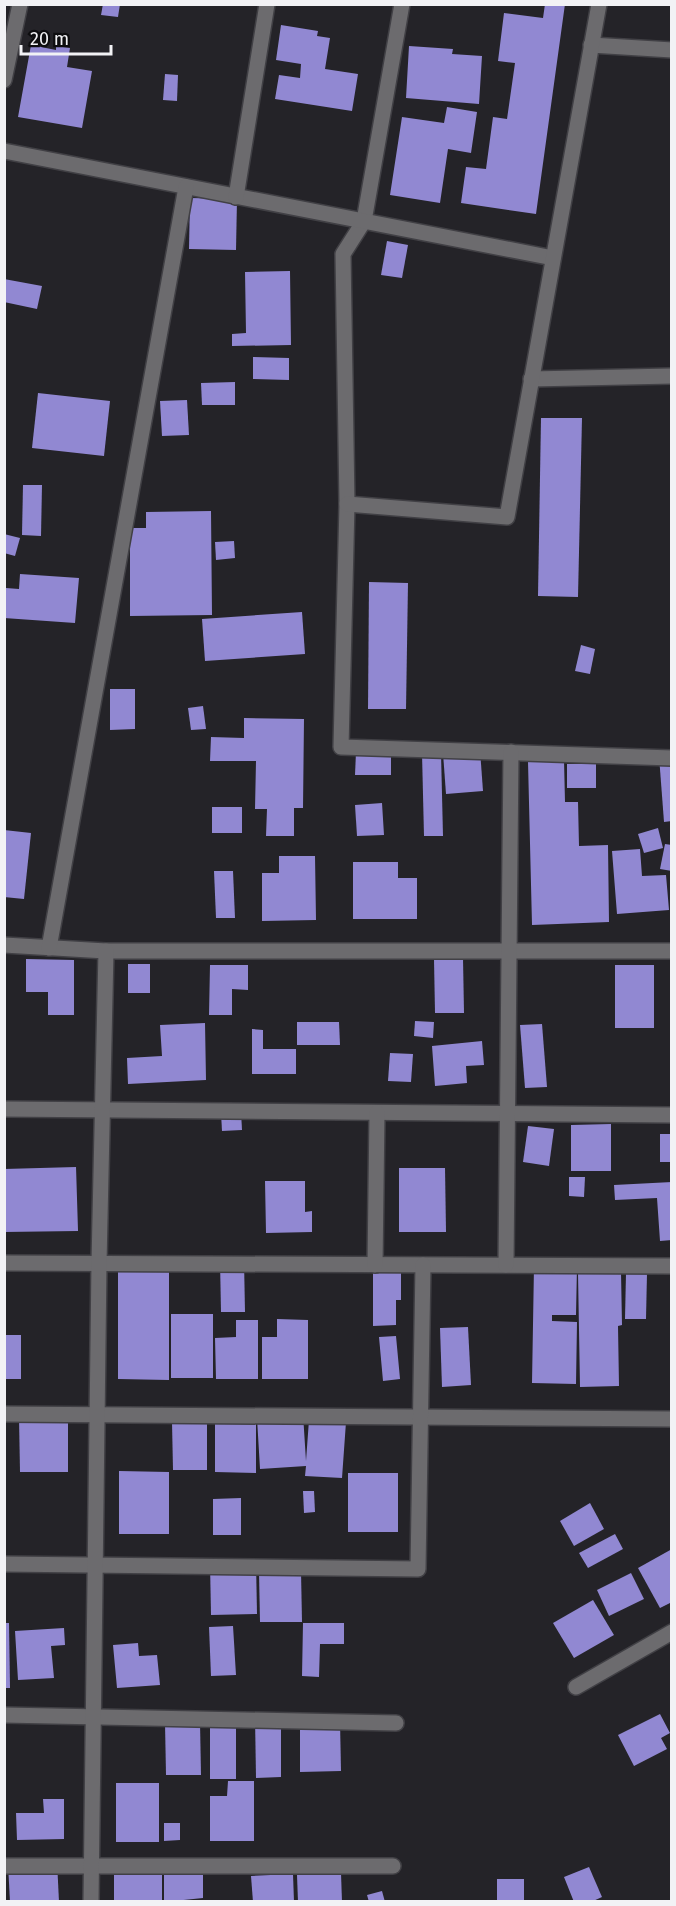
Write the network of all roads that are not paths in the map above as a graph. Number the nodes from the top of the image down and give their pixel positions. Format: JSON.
{"nodes":[{"id":1,"x":20,"y":4,"type":"edge"},
{"id":2,"x":267,"y":4,"type":"edge"},
{"id":3,"x":402,"y":4,"type":"edge"},
{"id":4,"x":599,"y":4,"type":"edge"},
{"id":5,"x":591,"y":45,"type":"junction"},
{"id":6,"x":672,"y":50,"type":"edge"},
{"id":7,"x":4,"y":80,"type":"edge"},
{"id":8,"x":4,"y":151,"type":"edge"},
{"id":9,"x":186,"y":187,"type":"junction"},
{"id":10,"x":236,"y":197,"type":"junction"},
{"id":11,"x":364,"y":221,"type":"junction"},
{"id":12,"x":553,"y":258,"type":"junction"},
{"id":13,"x":672,"y":376,"type":"edge"},
{"id":14,"x":531,"y":379,"type":"junction"},
{"id":15,"x":347,"y":504,"type":"junction"},
{"id":16,"x":511,"y":752,"type":"junction"},
{"id":17,"x":672,"y":758,"type":"edge"},
{"id":18,"x":4,"y":945,"type":"edge"},
{"id":19,"x":49,"y":948,"type":"junction"},
{"id":20,"x":106,"y":951,"type":"junction"},
{"id":21,"x":508,"y":951,"type":"junction"},
{"id":22,"x":672,"y":951,"type":"edge"},
{"id":23,"x":4,"y":1109,"type":"edge"},
{"id":24,"x":101,"y":1110,"type":"junction"},
{"id":25,"x":377,"y":1113,"type":"junction"},
{"id":26,"x":509,"y":1114,"type":"junction"},
{"id":27,"x":672,"y":1116,"type":"edge"},
{"id":28,"x":4,"y":1263,"type":"edge"},
{"id":29,"x":99,"y":1263,"type":"junction"},
{"id":30,"x":375,"y":1264,"type":"junction"},
{"id":31,"x":423,"y":1265,"type":"junction"},
{"id":32,"x":506,"y":1265,"type":"junction"},
{"id":33,"x":672,"y":1266,"type":"edge"},
{"id":34,"x":4,"y":1414,"type":"edge"},
{"id":35,"x":97,"y":1414,"type":"junction"},
{"id":36,"x":420,"y":1416,"type":"junction"},
{"id":37,"x":672,"y":1419,"type":"edge"},
{"id":38,"x":4,"y":1564,"type":"edge"},
{"id":39,"x":95,"y":1565,"type":"junction"},
{"id":40,"x":672,"y":1632,"type":"edge"},
{"id":41,"x":576,"y":1687,"type":"dead end"},
{"id":42,"x":4,"y":1715,"type":"edge"},
{"id":43,"x":93,"y":1717,"type":"junction"},
{"id":44,"x":396,"y":1723,"type":"dead end"},
{"id":45,"x":4,"y":1866,"type":"edge"},
{"id":46,"x":393,"y":1866,"type":"dead end"},
{"id":47,"x":92,"y":1868,"type":"junction"},
{"id":48,"x":91,"y":1902,"type":"edge"}],
"edges":[{"from":1,"to":7,"type":"street"},
{"from":2,"to":10,"type":"street"},
{"from":3,"to":11,"type":"street"},
{"from":4,"to":5,"type":"street"},
{"from":5,"to":6,"type":"street"},
{"from":5,"to":12,"type":"street"},
{"from":8,"to":9,"type":"street"},
{"from":9,"to":10,"type":"street"},
{"from":9,"to":19,"type":"street"},
{"from":10,"to":11,"type":"street"},
{"from":11,"to":12,"type":"street"},
{"from":11,"to":15,"type":"street"},
{"from":12,"to":14,"type":"street"},
{"from":13,"to":14,"type":"street"},
{"from":14,"to":15,"type":"street"},
{"from":15,"to":16,"type":"street"},
{"from":16,"to":17,"type":"street"},
{"from":16,"to":21,"type":"street"},
{"from":18,"to":19,"type":"street"},
{"from":19,"to":20,"type":"street"},
{"from":20,"to":21,"type":"street"},
{"from":20,"to":24,"type":"street"},
{"from":21,"to":22,"type":"street"},
{"from":21,"to":26,"type":"street"},
{"from":23,"to":24,"type":"street"},
{"from":24,"to":25,"type":"street"},
{"from":24,"to":29,"type":"street"},
{"from":25,"to":26,"type":"street"},
{"from":25,"to":30,"type":"street"},
{"from":26,"to":27,"type":"street"},
{"from":26,"to":32,"type":"street"},
{"from":28,"to":29,"type":"street"},
{"from":29,"to":30,"type":"street"},
{"from":29,"to":35,"type":"street"},
{"from":30,"to":31,"type":"street"},
{"from":31,"to":32,"type":"street"},
{"from":31,"to":36,"type":"street"},
{"from":32,"to":33,"type":"street"},
{"from":34,"to":35,"type":"street"},
{"from":35,"to":36,"type":"street"},
{"from":35,"to":39,"type":"street"},
{"from":36,"to":37,"type":"street"},
{"from":36,"to":39,"type":"street"},
{"from":38,"to":39,"type":"street"},
{"from":39,"to":43,"type":"street"},
{"from":40,"to":41,"type":"street"},
{"from":42,"to":43,"type":"street"},
{"from":43,"to":44,"type":"street"},
{"from":43,"to":47,"type":"street"},
{"from":45,"to":47,"type":"street"},
{"from":46,"to":47,"type":"street"},
{"from":47,"to":48,"type":"street"}]}
